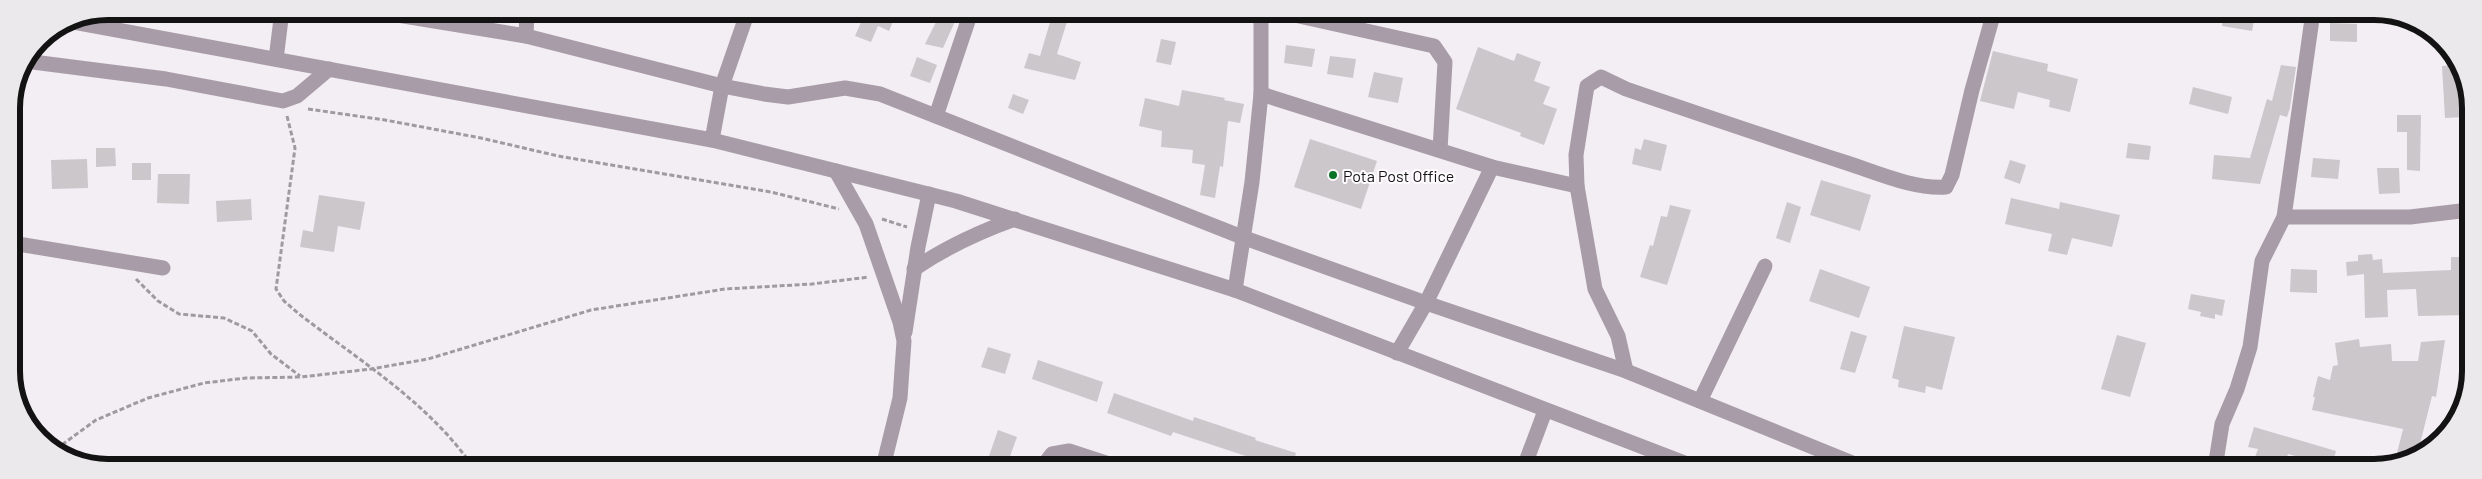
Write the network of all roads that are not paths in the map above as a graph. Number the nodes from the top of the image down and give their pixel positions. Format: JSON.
{"nodes":[{"id":1,"x":281,"y":20,"type":"edge"},
{"id":2,"x":428,"y":20,"type":"edge"},
{"id":3,"x":527,"y":20,"type":"edge"},
{"id":4,"x":745,"y":20,"type":"edge"},
{"id":5,"x":968,"y":20,"type":"edge"},
{"id":6,"x":1261,"y":20,"type":"edge"},
{"id":7,"x":1317,"y":20,"type":"edge"},
{"id":8,"x":1992,"y":20,"type":"edge"},
{"id":9,"x":2312,"y":20,"type":"edge"},
{"id":10,"x":84,"y":24,"type":"edge"},
{"id":11,"x":526,"y":36,"type":"junction"},
{"id":12,"x":276,"y":59,"type":"junction"},
{"id":13,"x":33,"y":62,"type":"edge"},
{"id":14,"x":329,"y":68,"type":"junction"},
{"id":15,"x":722,"y":86,"type":"junction"},
{"id":16,"x":1261,"y":94,"type":"junction"},
{"id":17,"x":936,"y":116,"type":"junction"},
{"id":18,"x":712,"y":140,"type":"junction"},
{"id":19,"x":1440,"y":150,"type":"junction"},
{"id":20,"x":1492,"y":167,"type":"junction"},
{"id":21,"x":836,"y":171,"type":"junction"},
{"id":22,"x":1577,"y":186,"type":"junction"},
{"id":23,"x":929,"y":194,"type":"junction"},
{"id":24,"x":2462,"y":211,"type":"edge"},
{"id":25,"x":2284,"y":217,"type":"junction"},
{"id":26,"x":1015,"y":219,"type":"junction"},
{"id":27,"x":1242,"y":237,"type":"junction"},
{"id":28,"x":20,"y":244,"type":"edge"},
{"id":29,"x":1765,"y":266,"type":"dead end"},
{"id":30,"x":163,"y":268,"type":"dead end"},
{"id":31,"x":914,"y":269,"type":"junction"},
{"id":32,"x":1235,"y":290,"type":"junction"},
{"id":33,"x":1426,"y":303,"type":"junction"},
{"id":34,"x":904,"y":341,"type":"junction"},
{"id":35,"x":1397,"y":353,"type":"junction"},
{"id":36,"x":1626,"y":371,"type":"junction"},
{"id":37,"x":1700,"y":401,"type":"junction"},
{"id":38,"x":1545,"y":410,"type":"junction"},
{"id":39,"x":886,"y":459,"type":"edge"},
{"id":40,"x":1048,"y":459,"type":"edge"},
{"id":41,"x":1094,"y":459,"type":"edge"},
{"id":42,"x":1527,"y":459,"type":"edge"},
{"id":43,"x":1674,"y":459,"type":"edge"},
{"id":44,"x":1842,"y":459,"type":"edge"},
{"id":45,"x":2216,"y":459,"type":"edge"}],
"edges":[{"from":1,"to":12,"type":"street"},
{"from":2,"to":11,"type":"street"},
{"from":3,"to":11,"type":"street"},
{"from":4,"to":15,"type":"street"},
{"from":5,"to":17,"type":"street"},
{"from":6,"to":16,"type":"street"},
{"from":7,"to":19,"type":"street"},
{"from":8,"to":22,"type":"street"},
{"from":9,"to":25,"type":"street"},
{"from":10,"to":12,"type":"street"},
{"from":11,"to":15,"type":"street"},
{"from":12,"to":14,"type":"street"},
{"from":13,"to":14,"type":"street"},
{"from":14,"to":18,"type":"street"},
{"from":15,"to":17,"type":"street"},
{"from":15,"to":18,"type":"street"},
{"from":16,"to":19,"type":"street"},
{"from":16,"to":27,"type":"street"},
{"from":17,"to":27,"type":"street"},
{"from":18,"to":21,"type":"street"},
{"from":19,"to":20,"type":"street"},
{"from":20,"to":22,"type":"street"},
{"from":20,"to":33,"type":"street"},
{"from":21,"to":23,"type":"street"},
{"from":21,"to":34,"type":"street"},
{"from":22,"to":36,"type":"street"},
{"from":23,"to":26,"type":"street"},
{"from":23,"to":31,"type":"street"},
{"from":24,"to":25,"type":"street"},
{"from":25,"to":45,"type":"street"},
{"from":26,"to":31,"type":"street"},
{"from":26,"to":32,"type":"street"},
{"from":27,"to":32,"type":"street"},
{"from":27,"to":33,"type":"street"},
{"from":28,"to":30,"type":"street"},
{"from":29,"to":37,"type":"street"},
{"from":31,"to":34,"type":"street"},
{"from":32,"to":35,"type":"street"},
{"from":33,"to":35,"type":"street"},
{"from":33,"to":36,"type":"street"},
{"from":34,"to":39,"type":"street"},
{"from":35,"to":38,"type":"street"},
{"from":36,"to":37,"type":"street"},
{"from":37,"to":44,"type":"street"},
{"from":38,"to":42,"type":"street"},
{"from":38,"to":43,"type":"street"},
{"from":40,"to":41,"type":"street"}]}
